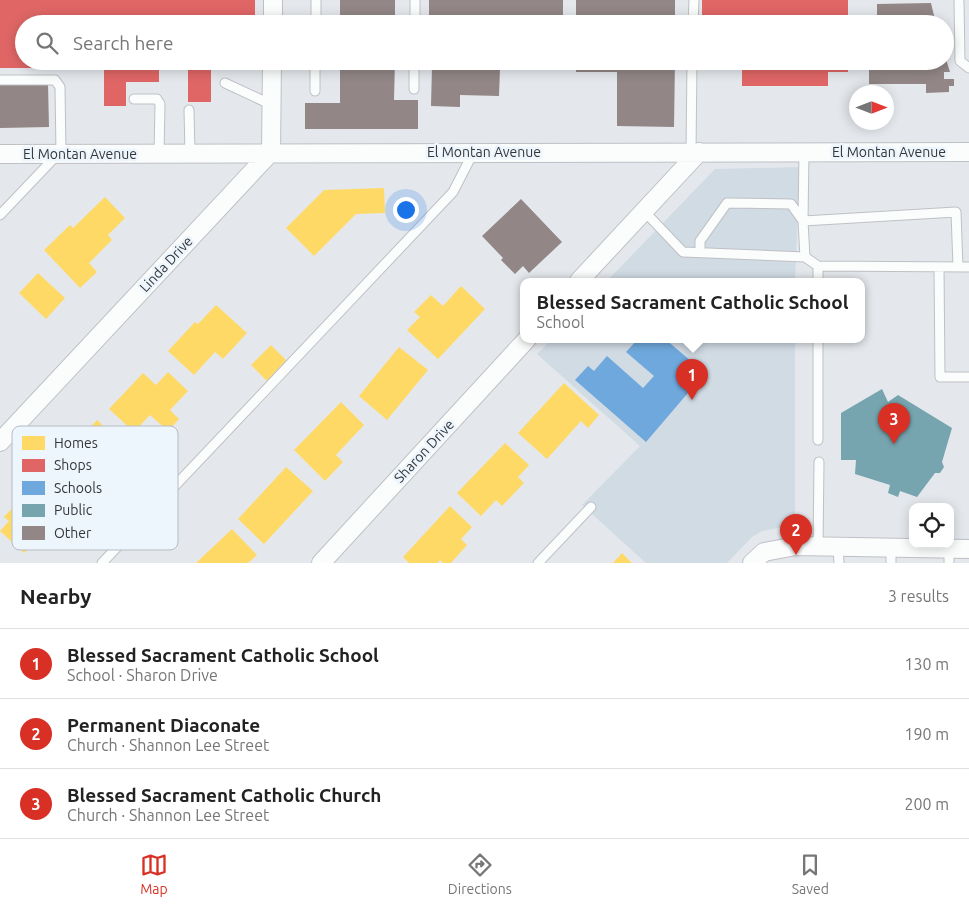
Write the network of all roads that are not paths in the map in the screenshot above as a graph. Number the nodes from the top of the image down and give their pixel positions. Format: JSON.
{"nodes":[{"id":1,"x":273,"y":0,"type":"edge"},
{"id":2,"x":316,"y":0,"type":"edge"},
{"id":3,"x":415,"y":0,"type":"edge"},
{"id":4,"x":694,"y":0,"type":"edge"},
{"id":5,"x":958,"y":1,"type":"edge"},
{"id":6,"x":969,"y":11,"type":"edge"},
{"id":7,"x":273,"y":15,"type":"edge"},
{"id":8,"x":316,"y":15,"type":"edge"},
{"id":9,"x":415,"y":15,"type":"edge"},
{"id":10,"x":693,"y":15,"type":"edge"},
{"id":11,"x":969,"y":68,"type":"edge"},
{"id":12,"x":272,"y":70,"type":"edge"},
{"id":13,"x":315,"y":70,"type":"edge"},
{"id":14,"x":414,"y":70,"type":"edge"},
{"id":15,"x":692,"y":70,"type":"edge"},
{"id":16,"x":0,"y":80,"type":"edge"},
{"id":17,"x":225,"y":83,"type":"dead end"},
{"id":18,"x":414,"y":89,"type":"dead end"},
{"id":19,"x":315,"y":90,"type":"dead end"},
{"id":20,"x":134,"y":99,"type":"dead end"},
{"id":21,"x":272,"y":105,"type":"junction"},
{"id":22,"x":189,"y":110,"type":"dead end"},
{"id":23,"x":271,"y":152,"type":"junction"},
{"id":24,"x":473,"y":152,"type":"junction"},
{"id":25,"x":695,"y":152,"type":"junction"},
{"id":26,"x":804,"y":152,"type":"junction"},
{"id":27,"x":969,"y":152,"type":"edge"},
{"id":28,"x":159,"y":153,"type":"junction"},
{"id":29,"x":190,"y":153,"type":"junction"},
{"id":30,"x":0,"y":154,"type":"edge"},
{"id":31,"x":59,"y":154,"type":"junction"},
{"id":32,"x":644,"y":211,"type":"junction"},
{"id":33,"x":0,"y":215,"type":"edge"},
{"id":34,"x":803,"y":221,"type":"junction"},
{"id":35,"x":700,"y":252,"type":"junction"},
{"id":36,"x":805,"y":257,"type":"junction"},
{"id":37,"x":818,"y":266,"type":"junction"},
{"id":38,"x":939,"y":267,"type":"junction"},
{"id":39,"x":958,"y":267,"type":"junction"},
{"id":40,"x":969,"y":267,"type":"edge"},
{"id":41,"x":583,"y":278,"type":"edge"},
{"id":42,"x":818,"y":278,"type":"edge"},
{"id":43,"x":523,"y":343,"type":"edge"},
{"id":44,"x":818,"y":343,"type":"edge"},
{"id":45,"x":969,"y":377,"type":"edge"},
{"id":46,"x":15,"y":426,"type":"edge"},
{"id":47,"x":12,"y":429,"type":"edge"},
{"id":48,"x":818,"y":440,"type":"dead end"},
{"id":49,"x":0,"y":442,"type":"edge"},
{"id":50,"x":819,"y":462,"type":"dead end"},
{"id":51,"x":178,"y":482,"type":"edge"},
{"id":52,"x":591,"y":507,"type":"dead end"},
{"id":53,"x":818,"y":546,"type":"junction"},
{"id":54,"x":969,"y":549,"type":"edge"},
{"id":55,"x":114,"y":550,"type":"edge"},
{"id":56,"x":839,"y":555,"type":"edge"},
{"id":57,"x":891,"y":555,"type":"edge"},
{"id":58,"x":949,"y":556,"type":"edge"},
{"id":59,"x":102,"y":563,"type":"edge"},
{"id":60,"x":321,"y":563,"type":"edge"},
{"id":61,"x":538,"y":563,"type":"edge"},
{"id":62,"x":752,"y":563,"type":"edge"}],
"edges":[{"from":1,"to":7,"type":"street"},
{"from":2,"to":8,"type":"lane"},
{"from":3,"to":9,"type":"lane"},
{"from":4,"to":10,"type":"lane"},
{"from":5,"to":6,"type":"lane"},
{"from":5,"to":11,"type":"lane"},
{"from":12,"to":21,"type":"street"},
{"from":13,"to":19,"type":"lane"},
{"from":14,"to":18,"type":"lane"},
{"from":15,"to":25,"type":"lane"},
{"from":16,"to":31,"type":"lane"},
{"from":17,"to":21,"type":"lane"},
{"from":20,"to":28,"type":"lane"},
{"from":21,"to":23,"type":"street"},
{"from":22,"to":29,"type":"lane"},
{"from":23,"to":24,"type":"street","name":"El Montan Avenue"},
{"from":23,"to":29,"type":"street","name":"El Montan Avenue"},
{"from":23,"to":46,"type":"street","name":"Linda Drive"},
{"from":24,"to":25,"type":"street","name":"El Montan Avenue"},
{"from":24,"to":51,"type":"lane"},
{"from":25,"to":26,"type":"street","name":"El Montan Avenue"},
{"from":25,"to":32,"type":"street"},
{"from":26,"to":27,"type":"street","name":"El Montan Avenue"},
{"from":26,"to":34,"type":"lane"},
{"from":28,"to":29,"type":"street","name":"El Montan Avenue"},
{"from":28,"to":31,"type":"street","name":"El Montan Avenue"},
{"from":30,"to":31,"type":"street","name":"El Montan Avenue"},
{"from":31,"to":33,"type":"lane"},
{"from":32,"to":35,"type":"lane"},
{"from":32,"to":41,"type":"street"},
{"from":34,"to":35,"type":"lane"},
{"from":34,"to":36,"type":"lane"},
{"from":34,"to":39,"type":"lane"},
{"from":35,"to":36,"type":"lane"},
{"from":36,"to":37,"type":"lane"},
{"from":37,"to":38,"type":"lane"},
{"from":37,"to":42,"type":"lane"},
{"from":38,"to":39,"type":"lane"},
{"from":38,"to":45,"type":"lane"},
{"from":39,"to":40,"type":"lane"},
{"from":43,"to":60,"type":"street","name":"Sharon Drive"},
{"from":44,"to":48,"type":"lane"},
{"from":47,"to":49,"type":"street","name":"Linda Drive"},
{"from":50,"to":53,"type":"lane"},
{"from":52,"to":61,"type":"lane"},
{"from":53,"to":56,"type":"street"},
{"from":53,"to":62,"type":"street"},
{"from":54,"to":58,"type":"street"},
{"from":55,"to":59,"type":"lane"},
{"from":56,"to":57,"type":"street"},
{"from":57,"to":58,"type":"street"}]}
